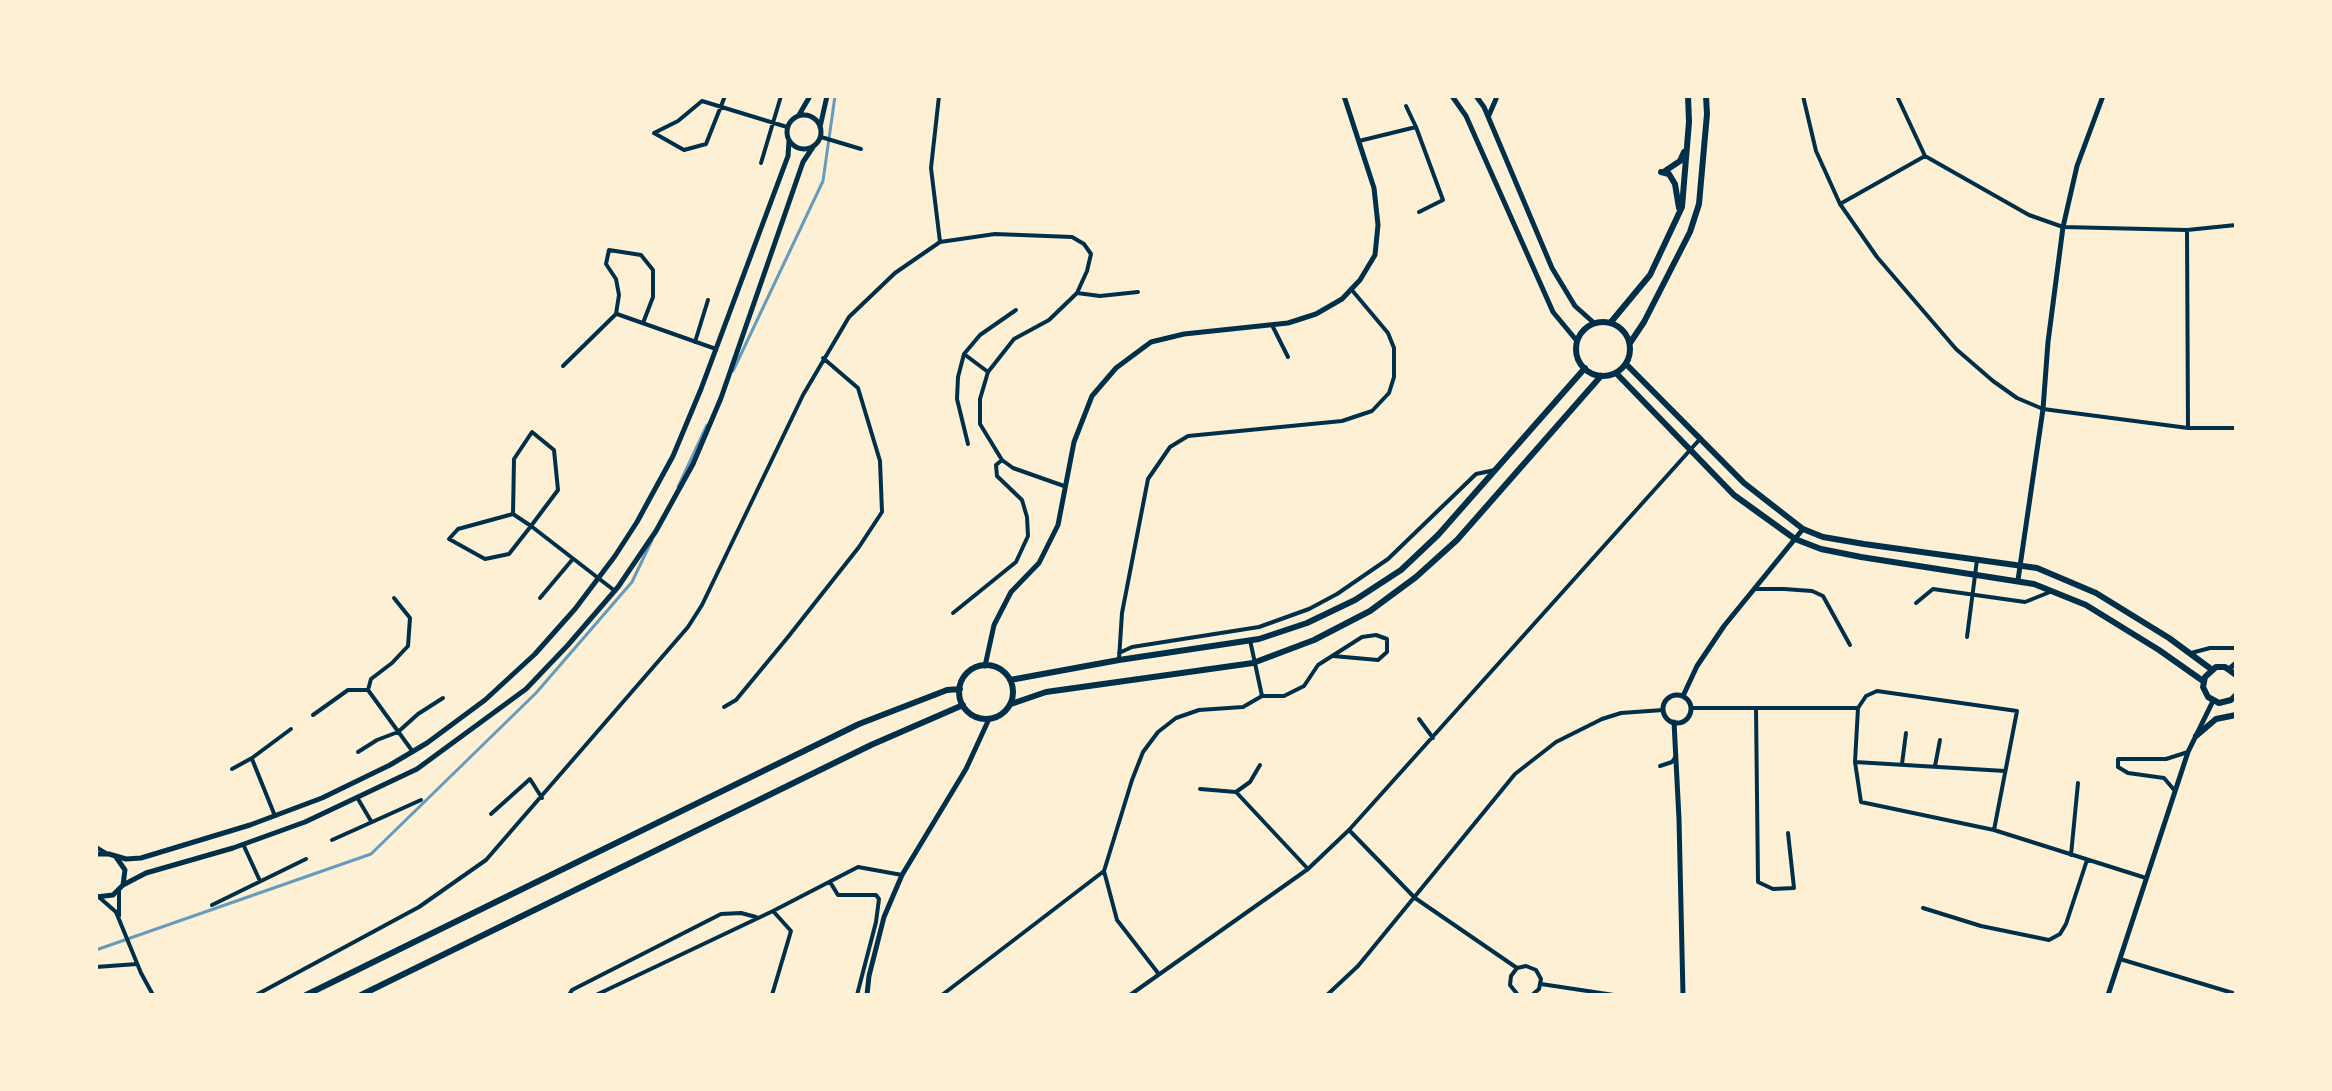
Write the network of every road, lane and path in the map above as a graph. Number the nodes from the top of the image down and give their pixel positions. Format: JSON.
{"nodes":[{"id":1,"x":725,"y":96,"type":"edge"},
{"id":2,"x":781,"y":96,"type":"edge"},
{"id":3,"x":810,"y":96,"type":"edge"},
{"id":4,"x":827,"y":96,"type":"edge"},
{"id":5,"x":939,"y":96,"type":"edge"},
{"id":6,"x":1344,"y":96,"type":"edge"},
{"id":7,"x":1452,"y":96,"type":"edge"},
{"id":8,"x":1688,"y":96,"type":"edge"},
{"id":9,"x":1706,"y":96,"type":"edge"},
{"id":10,"x":1803,"y":96,"type":"edge"},
{"id":11,"x":1897,"y":96,"type":"edge"},
{"id":12,"x":2103,"y":96,"type":"edge"},
{"id":13,"x":1476,"y":97,"type":"edge"},
{"id":14,"x":701,"y":98,"type":"edge"},
{"id":15,"x":1498,"y":98,"type":"edge"},
{"id":16,"x":1406,"y":106,"type":"dead end"},
{"id":17,"x":721,"y":107,"type":"junction"},
{"id":18,"x":799,"y":115,"type":"junction"},
{"id":19,"x":774,"y":123,"type":"junction"},
{"id":20,"x":1491,"y":124,"type":"junction"},
{"id":21,"x":787,"y":127,"type":"junction"},
{"id":22,"x":1416,"y":127,"type":"junction"},
{"id":23,"x":820,"y":128,"type":"junction"},
{"id":24,"x":821,"y":137,"type":"junction"},
{"id":25,"x":789,"y":141,"type":"junction"},
{"id":26,"x":1359,"y":141,"type":"junction"},
{"id":27,"x":1687,"y":144,"type":"junction"},
{"id":28,"x":813,"y":147,"type":"junction"},
{"id":29,"x":861,"y":149,"type":"dead end"},
{"id":30,"x":1925,"y":156,"type":"junction"},
{"id":31,"x":761,"y":163,"type":"dead end"},
{"id":32,"x":1840,"y":204,"type":"junction"},
{"id":33,"x":1419,"y":212,"type":"dead end"},
{"id":34,"x":1680,"y":212,"type":"junction"},
{"id":35,"x":2236,"y":225,"type":"edge"},
{"id":36,"x":2063,"y":227,"type":"junction"},
{"id":37,"x":2187,"y":230,"type":"junction"},
{"id":38,"x":940,"y":242,"type":"junction"},
{"id":39,"x":1351,"y":289,"type":"junction"},
{"id":40,"x":1138,"y":292,"type":"dead end"},
{"id":41,"x":1077,"y":293,"type":"junction"},
{"id":42,"x":708,"y":300,"type":"dead end"},
{"id":43,"x":1016,"y":310,"type":"dead end"},
{"id":44,"x":616,"y":314,"type":"junction"},
{"id":45,"x":1611,"y":322,"type":"junction"},
{"id":46,"x":643,"y":323,"type":"junction"},
{"id":47,"x":1594,"y":323,"type":"junction"},
{"id":48,"x":1272,"y":325,"type":"junction"},
{"id":49,"x":1577,"y":341,"type":"junction"},
{"id":50,"x":695,"y":342,"type":"junction"},
{"id":51,"x":1630,"y":343,"type":"junction"},
{"id":52,"x":716,"y":349,"type":"junction"},
{"id":53,"x":964,"y":354,"type":"junction"},
{"id":54,"x":1288,"y":357,"type":"dead end"},
{"id":55,"x":823,"y":358,"type":"junction"},
{"id":56,"x":1626,"y":364,"type":"junction"},
{"id":57,"x":563,"y":366,"type":"dead end"},
{"id":58,"x":1585,"y":368,"type":"junction"},
{"id":59,"x":988,"y":372,"type":"junction"},
{"id":60,"x":1616,"y":373,"type":"junction"},
{"id":61,"x":1601,"y":376,"type":"junction"},
{"id":62,"x":2043,"y":409,"type":"junction"},
{"id":63,"x":2188,"y":428,"type":"junction"},
{"id":64,"x":2236,"y":428,"type":"edge"},
{"id":65,"x":1700,"y":439,"type":"junction"},
{"id":66,"x":968,"y":444,"type":"dead end"},
{"id":67,"x":1691,"y":451,"type":"junction"},
{"id":68,"x":1002,"y":460,"type":"junction"},
{"id":69,"x":1497,"y":470,"type":"junction"},
{"id":70,"x":1064,"y":486,"type":"junction"},
{"id":71,"x":513,"y":514,"type":"junction"},
{"id":72,"x":531,"y":526,"type":"junction"},
{"id":73,"x":1803,"y":529,"type":"junction"},
{"id":74,"x":1795,"y":539,"type":"junction"},
{"id":75,"x":1977,"y":559,"type":"junction"},
{"id":76,"x":572,"y":560,"type":"junction"},
{"id":77,"x":2020,"y":564,"type":"junction"},
{"id":78,"x":1975,"y":573,"type":"junction"},
{"id":79,"x":598,"y":579,"type":"junction"},
{"id":80,"x":2018,"y":580,"type":"junction"},
{"id":81,"x":615,"y":591,"type":"junction"},
{"id":82,"x":1750,"y":591,"type":"junction"},
{"id":83,"x":2053,"y":591,"type":"junction"},
{"id":84,"x":1972,"y":593,"type":"junction"},
{"id":85,"x":394,"y":598,"type":"dead end"},
{"id":86,"x":540,"y":598,"type":"dead end"},
{"id":87,"x":1916,"y":603,"type":"dead end"},
{"id":88,"x":953,"y":613,"type":"dead end"},
{"id":89,"x":1967,"y":637,"type":"dead end"},
{"id":90,"x":1250,"y":640,"type":"junction"},
{"id":91,"x":1850,"y":645,"type":"dead end"},
{"id":92,"x":2236,"y":648,"type":"edge"},
{"id":93,"x":2190,"y":653,"type":"junction"},
{"id":94,"x":1333,"y":656,"type":"junction"},
{"id":95,"x":1119,"y":657,"type":"junction"},
{"id":96,"x":1253,"y":663,"type":"junction"},
{"id":97,"x":2236,"y":663,"type":"edge"},
{"id":98,"x":985,"y":666,"type":"junction"},
{"id":99,"x":2211,"y":669,"type":"junction"},
{"id":100,"x":2229,"y":669,"type":"junction"},
{"id":101,"x":2236,"y":675,"type":"edge"},
{"id":102,"x":1010,"y":680,"type":"junction"},
{"id":103,"x":2203,"y":681,"type":"junction"},
{"id":104,"x":960,"y":689,"type":"junction"},
{"id":105,"x":368,"y":690,"type":"junction"},
{"id":106,"x":1262,"y":696,"type":"junction"},
{"id":107,"x":1683,"y":696,"type":"junction"},
{"id":108,"x":443,"y":698,"type":"dead end"},
{"id":109,"x":2234,"y":699,"type":"edge"},
{"id":110,"x":2213,"y":701,"type":"junction"},
{"id":111,"x":1011,"y":704,"type":"junction"},
{"id":112,"x":963,"y":705,"type":"junction"},
{"id":113,"x":724,"y":707,"type":"dead end"},
{"id":114,"x":1691,"y":708,"type":"junction"},
{"id":115,"x":1756,"y":708,"type":"junction"},
{"id":116,"x":1858,"y":708,"type":"junction"},
{"id":117,"x":1663,"y":710,"type":"junction"},
{"id":118,"x":313,"y":715,"type":"dead end"},
{"id":119,"x":2236,"y":715,"type":"edge"},
{"id":120,"x":989,"y":719,"type":"junction"},
{"id":121,"x":1419,"y":719,"type":"dead end"},
{"id":122,"x":1674,"y":722,"type":"junction"},
{"id":123,"x":291,"y":729,"type":"dead end"},
{"id":124,"x":398,"y":732,"type":"junction"},
{"id":125,"x":1906,"y":733,"type":"dead end"},
{"id":126,"x":2196,"y":736,"type":"junction"},
{"id":127,"x":1433,"y":738,"type":"junction"},
{"id":128,"x":1940,"y":740,"type":"dead end"},
{"id":129,"x":358,"y":752,"type":"dead end"},
{"id":130,"x":413,"y":752,"type":"junction"},
{"id":131,"x":2188,"y":752,"type":"junction"},
{"id":132,"x":1677,"y":754,"type":"junction"},
{"id":133,"x":252,"y":758,"type":"junction"},
{"id":134,"x":1855,"y":762,"type":"junction"},
{"id":135,"x":1902,"y":764,"type":"junction"},
{"id":136,"x":1260,"y":765,"type":"dead end"},
{"id":137,"x":1660,"y":766,"type":"dead end"},
{"id":138,"x":1935,"y":766,"type":"junction"},
{"id":139,"x":232,"y":769,"type":"dead end"},
{"id":140,"x":2005,"y":771,"type":"junction"},
{"id":141,"x":2078,"y":783,"type":"dead end"},
{"id":142,"x":1200,"y":789,"type":"dead end"},
{"id":143,"x":2175,"y":791,"type":"junction"},
{"id":144,"x":1236,"y":792,"type":"junction"},
{"id":145,"x":542,"y":798,"type":"junction"},
{"id":146,"x":358,"y":799,"type":"junction"},
{"id":147,"x":421,"y":800,"type":"dead end"},
{"id":148,"x":491,"y":814,"type":"dead end"},
{"id":149,"x":275,"y":816,"type":"junction"},
{"id":150,"x":371,"y":821,"type":"junction"},
{"id":151,"x":1349,"y":830,"type":"junction"},
{"id":152,"x":1994,"y":830,"type":"junction"},
{"id":153,"x":1788,"y":833,"type":"dead end"},
{"id":154,"x":332,"y":840,"type":"dead end"},
{"id":155,"x":243,"y":844,"type":"junction"},
{"id":156,"x":96,"y":847,"type":"edge"},
{"id":157,"x":106,"y":853,"type":"junction"},
{"id":158,"x":96,"y":854,"type":"edge"},
{"id":159,"x":2071,"y":855,"type":"junction"},
{"id":160,"x":115,"y":857,"type":"junction"},
{"id":161,"x":306,"y":859,"type":"dead end"},
{"id":162,"x":2087,"y":860,"type":"junction"},
{"id":163,"x":1308,"y":869,"type":"junction"},
{"id":164,"x":1104,"y":871,"type":"junction"},
{"id":165,"x":902,"y":875,"type":"junction"},
{"id":166,"x":2146,"y":878,"type":"junction"},
{"id":167,"x":260,"y":881,"type":"junction"},
{"id":168,"x":830,"y":882,"type":"junction"},
{"id":169,"x":121,"y":888,"type":"junction"},
{"id":170,"x":98,"y":897,"type":"edge"},
{"id":171,"x":1415,"y":898,"type":"junction"},
{"id":172,"x":212,"y":905,"type":"dead end"},
{"id":173,"x":1923,"y":908,"type":"dead end"},
{"id":174,"x":773,"y":911,"type":"junction"},
{"id":175,"x":758,"y":918,"type":"junction"},
{"id":176,"x":121,"y":927,"type":"junction"},
{"id":177,"x":2120,"y":959,"type":"junction"},
{"id":178,"x":137,"y":964,"type":"junction"},
{"id":179,"x":96,"y":967,"type":"edge"},
{"id":180,"x":1517,"y":968,"type":"junction"},
{"id":181,"x":1158,"y":973,"type":"junction"},
{"id":182,"x":1541,"y":984,"type":"junction"},
{"id":183,"x":1516,"y":994,"type":"edge"},
{"id":184,"x":2236,"y":994,"type":"edge"},
{"id":185,"x":153,"y":995,"type":"edge"},
{"id":186,"x":256,"y":995,"type":"edge"},
{"id":187,"x":306,"y":995,"type":"edge"},
{"id":188,"x":361,"y":995,"type":"edge"},
{"id":189,"x":569,"y":995,"type":"edge"},
{"id":190,"x":596,"y":995,"type":"edge"},
{"id":191,"x":772,"y":995,"type":"edge"},
{"id":192,"x":857,"y":995,"type":"edge"},
{"id":193,"x":867,"y":995,"type":"edge"},
{"id":194,"x":942,"y":995,"type":"edge"},
{"id":195,"x":1130,"y":995,"type":"edge"},
{"id":196,"x":1327,"y":995,"type":"edge"},
{"id":197,"x":1532,"y":995,"type":"edge"},
{"id":198,"x":1614,"y":995,"type":"edge"},
{"id":199,"x":1683,"y":995,"type":"edge"},
{"id":200,"x":2108,"y":995,"type":"edge"}],
"edges":[{"from":1,"to":17,"type":"street"},
{"from":2,"to":19,"type":"street"},
{"from":3,"to":18,"type":"street"},
{"from":4,"to":23,"type":"street"},
{"from":5,"to":38,"type":"street"},
{"from":6,"to":26,"type":"street"},
{"from":7,"to":49,"type":"street"},
{"from":8,"to":27,"type":"main road"},
{"from":9,"to":51,"type":"main road"},
{"from":10,"to":32,"type":"street"},
{"from":11,"to":30,"type":"street"},
{"from":12,"to":36,"type":"street"},
{"from":13,"to":15,"type":"street"},
{"from":13,"to":20,"type":"street"},
{"from":14,"to":17,"type":"street"},
{"from":14,"to":17,"type":"street"},
{"from":15,"to":20,"type":"street"},
{"from":16,"to":22,"type":"street"},
{"from":17,"to":19,"type":"street"},
{"from":18,"to":21,"type":"street"},
{"from":18,"to":23,"type":"street"},
{"from":19,"to":21,"type":"street"},
{"from":19,"to":31,"type":"street"},
{"from":20,"to":47,"type":"street"},
{"from":21,"to":25,"type":"street"},
{"from":22,"to":26,"type":"street"},
{"from":22,"to":33,"type":"street"},
{"from":23,"to":24,"type":"street"},
{"from":24,"to":28,"type":"street"},
{"from":24,"to":29,"type":"street"},
{"from":25,"to":28,"type":"street"},
{"from":25,"to":52,"type":"street"},
{"from":26,"to":39,"type":"street"},
{"from":27,"to":34,"type":"main road"},
{"from":27,"to":34,"type":"main road"},
{"from":28,"to":81,"type":"street"},
{"from":30,"to":32,"type":"street"},
{"from":30,"to":36,"type":"street"},
{"from":32,"to":62,"type":"street"},
{"from":34,"to":45,"type":"main road"},
{"from":35,"to":37,"type":"street"},
{"from":36,"to":37,"type":"street"},
{"from":36,"to":62,"type":"street"},
{"from":37,"to":63,"type":"street"},
{"from":38,"to":41,"type":"street"},
{"from":38,"to":55,"type":"street"},
{"from":39,"to":48,"type":"street"},
{"from":39,"to":95,"type":"street"},
{"from":40,"to":41,"type":"street"},
{"from":41,"to":59,"type":"street"},
{"from":42,"to":50,"type":"street"},
{"from":43,"to":53,"type":"street"},
{"from":44,"to":46,"type":"street"},
{"from":44,"to":46,"type":"street"},
{"from":44,"to":57,"type":"street"},
{"from":45,"to":47,"type":"main road"},
{"from":45,"to":51,"type":"main road"},
{"from":46,"to":50,"type":"street"},
{"from":47,"to":49,"type":"main road"},
{"from":48,"to":54,"type":"street"},
{"from":48,"to":70,"type":"street"},
{"from":49,"to":58,"type":"main road"},
{"from":50,"to":52,"type":"street"},
{"from":51,"to":56,"type":"main road"},
{"from":52,"to":79,"type":"street"},
{"from":53,"to":59,"type":"street"},
{"from":53,"to":66,"type":"street"},
{"from":55,"to":113,"type":"street"},
{"from":55,"to":145,"type":"street"},
{"from":56,"to":60,"type":"main road"},
{"from":56,"to":65,"type":"main road"},
{"from":58,"to":61,"type":"main road"},
{"from":58,"to":69,"type":"main road"},
{"from":59,"to":68,"type":"street"},
{"from":60,"to":61,"type":"main road"},
{"from":60,"to":67,"type":"main road"},
{"from":61,"to":96,"type":"main road"},
{"from":62,"to":63,"type":"street"},
{"from":62,"to":77,"type":"street"},
{"from":63,"to":64,"type":"street"},
{"from":65,"to":67,"type":"street"},
{"from":65,"to":73,"type":"main road"},
{"from":67,"to":74,"type":"main road"},
{"from":67,"to":127,"type":"street"},
{"from":68,"to":70,"type":"street"},
{"from":68,"to":88,"type":"street"},
{"from":69,"to":90,"type":"main road"},
{"from":69,"to":95,"type":"street"},
{"from":70,"to":98,"type":"street"},
{"from":71,"to":72,"type":"street"},
{"from":71,"to":72,"type":"street"},
{"from":71,"to":72,"type":"street"},
{"from":72,"to":76,"type":"street"},
{"from":73,"to":74,"type":"street"},
{"from":73,"to":75,"type":"main road"},
{"from":74,"to":78,"type":"main road"},
{"from":74,"to":82,"type":"street"},
{"from":75,"to":77,"type":"main road"},
{"from":75,"to":78,"type":"street"},
{"from":76,"to":79,"type":"street"},
{"from":76,"to":86,"type":"street"},
{"from":77,"to":80,"type":"street"},
{"from":77,"to":93,"type":"main road"},
{"from":78,"to":80,"type":"main road"},
{"from":78,"to":84,"type":"street"},
{"from":79,"to":81,"type":"street"},
{"from":79,"to":130,"type":"street"},
{"from":80,"to":83,"type":"main road"},
{"from":81,"to":146,"type":"street"},
{"from":82,"to":91,"type":"street"},
{"from":82,"to":107,"type":"street"},
{"from":83,"to":84,"type":"street"},
{"from":83,"to":103,"type":"main road"},
{"from":84,"to":87,"type":"street"},
{"from":84,"to":89,"type":"street"},
{"from":85,"to":105,"type":"street"},
{"from":90,"to":95,"type":"main road"},
{"from":90,"to":96,"type":"street"},
{"from":92,"to":93,"type":"street"},
{"from":93,"to":99,"type":"main road"},
{"from":94,"to":94,"type":"street"},
{"from":94,"to":106,"type":"street"},
{"from":95,"to":102,"type":"main road"},
{"from":96,"to":106,"type":"street"},
{"from":96,"to":111,"type":"main road"},
{"from":97,"to":100,"type":"street"},
{"from":98,"to":102,"type":"main road"},
{"from":98,"to":104,"type":"main road"},
{"from":99,"to":100,"type":"main road"},
{"from":99,"to":103,"type":"main road"},
{"from":100,"to":101,"type":"main road"},
{"from":102,"to":111,"type":"main road"},
{"from":103,"to":110,"type":"main road"},
{"from":104,"to":112,"type":"main road"},
{"from":104,"to":187,"type":"main road"},
{"from":105,"to":118,"type":"street"},
{"from":105,"to":124,"type":"street"},
{"from":106,"to":164,"type":"street"},
{"from":107,"to":114,"type":"street"},
{"from":107,"to":117,"type":"street"},
{"from":108,"to":124,"type":"street"},
{"from":109,"to":110,"type":"main road"},
{"from":110,"to":126,"type":"street"},
{"from":111,"to":120,"type":"main road"},
{"from":112,"to":120,"type":"main road"},
{"from":112,"to":188,"type":"main road"},
{"from":114,"to":115,"type":"street"},
{"from":114,"to":122,"type":"street"},
{"from":115,"to":116,"type":"street"},
{"from":115,"to":153,"type":"street"},
{"from":116,"to":134,"type":"street"},
{"from":116,"to":140,"type":"street"},
{"from":117,"to":122,"type":"street"},
{"from":117,"to":171,"type":"street"},
{"from":119,"to":126,"type":"main road"},
{"from":120,"to":165,"type":"street"},
{"from":121,"to":127,"type":"street"},
{"from":122,"to":132,"type":"street"},
{"from":123,"to":133,"type":"street"},
{"from":124,"to":129,"type":"street"},
{"from":124,"to":130,"type":"street"},
{"from":125,"to":135,"type":"street"},
{"from":126,"to":131,"type":"street"},
{"from":127,"to":151,"type":"street"},
{"from":128,"to":138,"type":"street"},
{"from":130,"to":149,"type":"street"},
{"from":131,"to":143,"type":"street"},
{"from":131,"to":143,"type":"street"},
{"from":132,"to":137,"type":"street"},
{"from":132,"to":199,"type":"street"},
{"from":133,"to":139,"type":"street"},
{"from":133,"to":149,"type":"street"},
{"from":134,"to":135,"type":"street"},
{"from":134,"to":152,"type":"street"},
{"from":135,"to":138,"type":"street"},
{"from":136,"to":144,"type":"street"},
{"from":138,"to":140,"type":"street"},
{"from":140,"to":152,"type":"street"},
{"from":141,"to":159,"type":"street"},
{"from":142,"to":144,"type":"street"},
{"from":143,"to":166,"type":"street"},
{"from":144,"to":163,"type":"street"},
{"from":145,"to":148,"type":"street"},
{"from":145,"to":186,"type":"street"},
{"from":146,"to":150,"type":"street"},
{"from":146,"to":155,"type":"street"},
{"from":147,"to":150,"type":"street"},
{"from":149,"to":160,"type":"street"},
{"from":150,"to":154,"type":"street"},
{"from":151,"to":163,"type":"street"},
{"from":151,"to":171,"type":"street"},
{"from":152,"to":159,"type":"street"},
{"from":155,"to":167,"type":"street"},
{"from":155,"to":169,"type":"street"},
{"from":156,"to":157,"type":"street"},
{"from":157,"to":158,"type":"street"},
{"from":157,"to":160,"type":"street"},
{"from":159,"to":162,"type":"street"},
{"from":160,"to":169,"type":"street"},
{"from":161,"to":167,"type":"street"},
{"from":162,"to":166,"type":"street"},
{"from":162,"to":173,"type":"street"},
{"from":163,"to":181,"type":"street"},
{"from":164,"to":181,"type":"street"},
{"from":164,"to":194,"type":"street"},
{"from":165,"to":168,"type":"street"},
{"from":165,"to":193,"type":"street"},
{"from":166,"to":177,"type":"street"},
{"from":167,"to":172,"type":"street"},
{"from":168,"to":174,"type":"street"},
{"from":168,"to":192,"type":"street"},
{"from":169,"to":170,"type":"street"},
{"from":169,"to":176,"type":"street"},
{"from":170,"to":176,"type":"street"},
{"from":171,"to":180,"type":"street"},
{"from":171,"to":196,"type":"street"},
{"from":174,"to":175,"type":"street"},
{"from":174,"to":191,"type":"street"},
{"from":175,"to":189,"type":"street"},
{"from":175,"to":190,"type":"street"},
{"from":176,"to":178,"type":"street"},
{"from":177,"to":184,"type":"street"},
{"from":177,"to":200,"type":"street"},
{"from":178,"to":179,"type":"street"},
{"from":178,"to":185,"type":"street"},
{"from":180,"to":182,"type":"street"},
{"from":180,"to":183,"type":"street"},
{"from":181,"to":195,"type":"street"},
{"from":182,"to":197,"type":"street"},
{"from":182,"to":198,"type":"street"}]}
